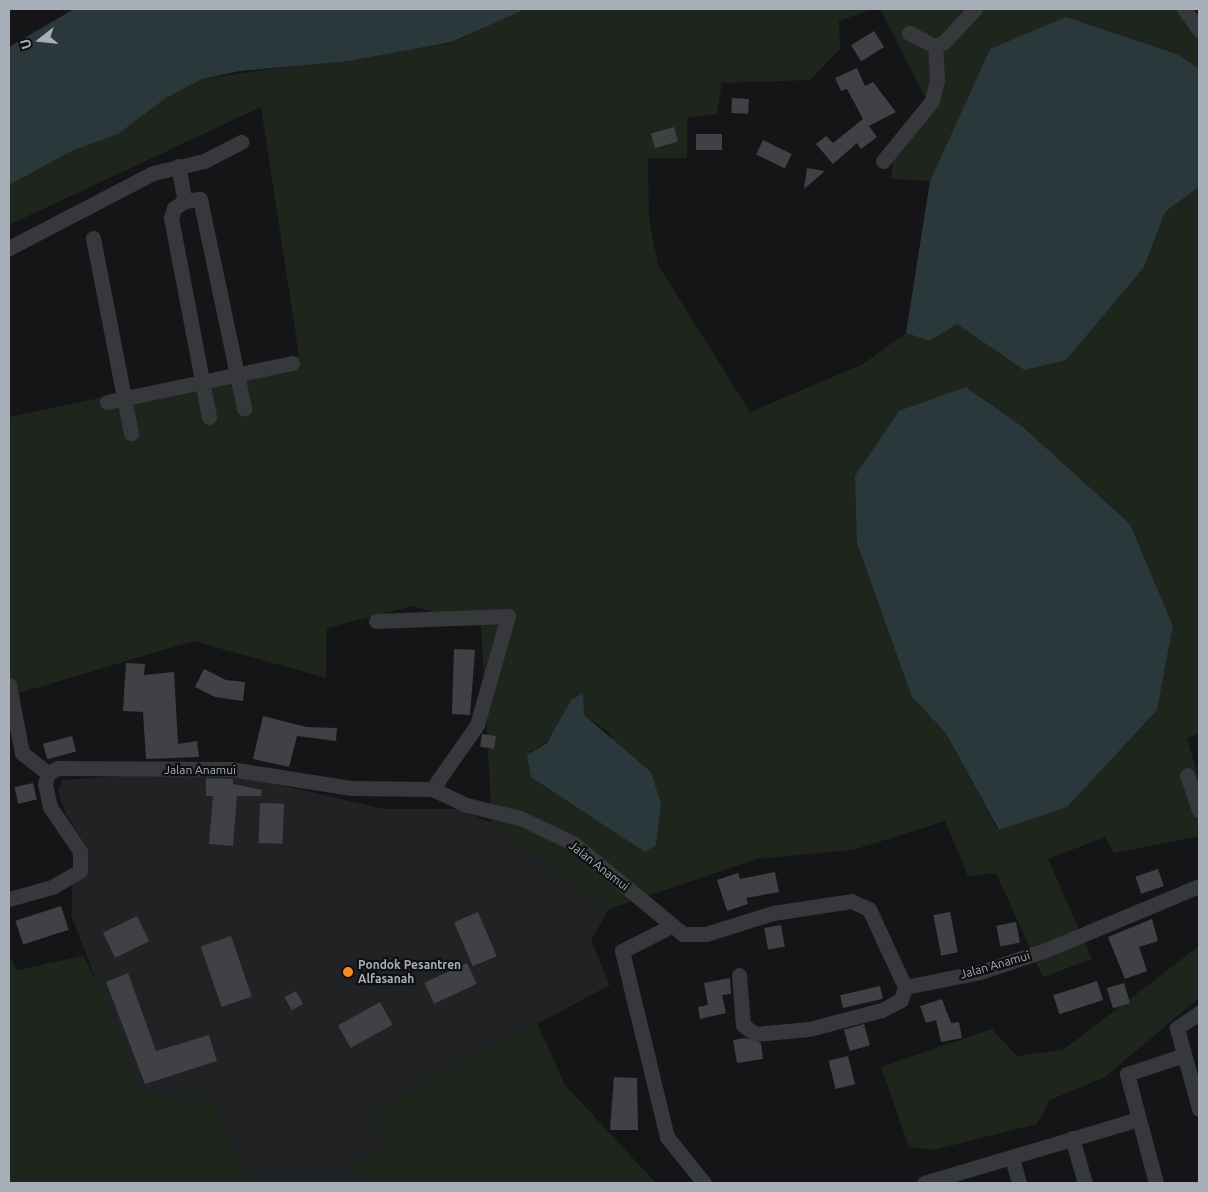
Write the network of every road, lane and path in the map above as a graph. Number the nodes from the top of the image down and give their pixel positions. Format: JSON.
{"nodes":[{"id":1,"x":975,"y":9,"type":"edge"},
{"id":2,"x":1184,"y":9,"type":"edge"},
{"id":3,"x":1199,"y":30,"type":"edge"},
{"id":4,"x":909,"y":33,"type":"dead end"},
{"id":5,"x":935,"y":46,"type":"junction"},
{"id":6,"x":241,"y":142,"type":"dead end"},
{"id":7,"x":883,"y":161,"type":"dead end"},
{"id":8,"x":178,"y":166,"type":"junction"},
{"id":9,"x":185,"y":201,"type":"junction"},
{"id":10,"x":93,"y":238,"type":"dead end"},
{"id":11,"x":9,"y":248,"type":"edge"},
{"id":12,"x":292,"y":363,"type":"dead end"},
{"id":13,"x":236,"y":375,"type":"junction"},
{"id":14,"x":202,"y":382,"type":"junction"},
{"id":15,"x":124,"y":399,"type":"junction"},
{"id":16,"x":107,"y":402,"type":"dead end"},
{"id":17,"x":244,"y":408,"type":"dead end"},
{"id":18,"x":209,"y":417,"type":"dead end"},
{"id":19,"x":131,"y":433,"type":"dead end"},
{"id":20,"x":376,"y":621,"type":"dead end"},
{"id":21,"x":9,"y":685,"type":"edge"},
{"id":22,"x":48,"y":773,"type":"junction"},
{"id":23,"x":1187,"y":775,"type":"dead end"},
{"id":24,"x":432,"y":790,"type":"junction"},
{"id":25,"x":1199,"y":810,"type":"edge"},
{"id":26,"x":1199,"y":886,"type":"edge"},
{"id":27,"x":9,"y":899,"type":"edge"},
{"id":28,"x":671,"y":926,"type":"junction"},
{"id":29,"x":739,"y":975,"type":"dead end"},
{"id":30,"x":904,"y":987,"type":"junction"},
{"id":31,"x":1199,"y":1013,"type":"edge"},
{"id":32,"x":1184,"y":1055,"type":"junction"},
{"id":33,"x":1199,"y":1109,"type":"edge"},
{"id":34,"x":1139,"y":1119,"type":"junction"},
{"id":35,"x":1072,"y":1138,"type":"junction"},
{"id":36,"x":1012,"y":1157,"type":"junction"},
{"id":37,"x":948,"y":1180,"type":"edge"},
{"id":38,"x":704,"y":1183,"type":"edge"},
{"id":39,"x":924,"y":1183,"type":"edge"},
{"id":40,"x":1019,"y":1183,"type":"edge"},
{"id":41,"x":1084,"y":1183,"type":"edge"},
{"id":42,"x":1156,"y":1183,"type":"edge"}],
"edges":[{"from":1,"to":5,"type":"street"},
{"from":2,"to":3,"type":"street"},
{"from":4,"to":5,"type":"street"},
{"from":5,"to":7,"type":"street"},
{"from":6,"to":8,"type":"street"},
{"from":8,"to":9,"type":"street"},
{"from":8,"to":11,"type":"street"},
{"from":9,"to":13,"type":"street"},
{"from":9,"to":14,"type":"street"},
{"from":10,"to":15,"type":"street"},
{"from":12,"to":13,"type":"street"},
{"from":13,"to":14,"type":"street"},
{"from":13,"to":17,"type":"street"},
{"from":14,"to":15,"type":"street"},
{"from":14,"to":18,"type":"street"},
{"from":15,"to":16,"type":"street"},
{"from":15,"to":19,"type":"street"},
{"from":20,"to":24,"type":"street"},
{"from":21,"to":22,"type":"street"},
{"from":22,"to":24,"type":"street","name":"Jalan Anamui"},
{"from":22,"to":27,"type":"street"},
{"from":23,"to":25,"type":"street"},
{"from":24,"to":28,"type":"street","name":"Jalan Anamui"},
{"from":26,"to":30,"type":"street","name":"Jalan Anamui"},
{"from":28,"to":30,"type":"street","name":"Jalan Anamui"},
{"from":28,"to":38,"type":"street"},
{"from":29,"to":30,"type":"street"},
{"from":31,"to":32,"type":"street"},
{"from":32,"to":33,"type":"street"},
{"from":32,"to":34,"type":"street"},
{"from":34,"to":35,"type":"street"},
{"from":34,"to":42,"type":"street"},
{"from":35,"to":36,"type":"street"},
{"from":35,"to":41,"type":"street"},
{"from":36,"to":37,"type":"street"},
{"from":36,"to":40,"type":"street"},
{"from":37,"to":39,"type":"street"}]}
